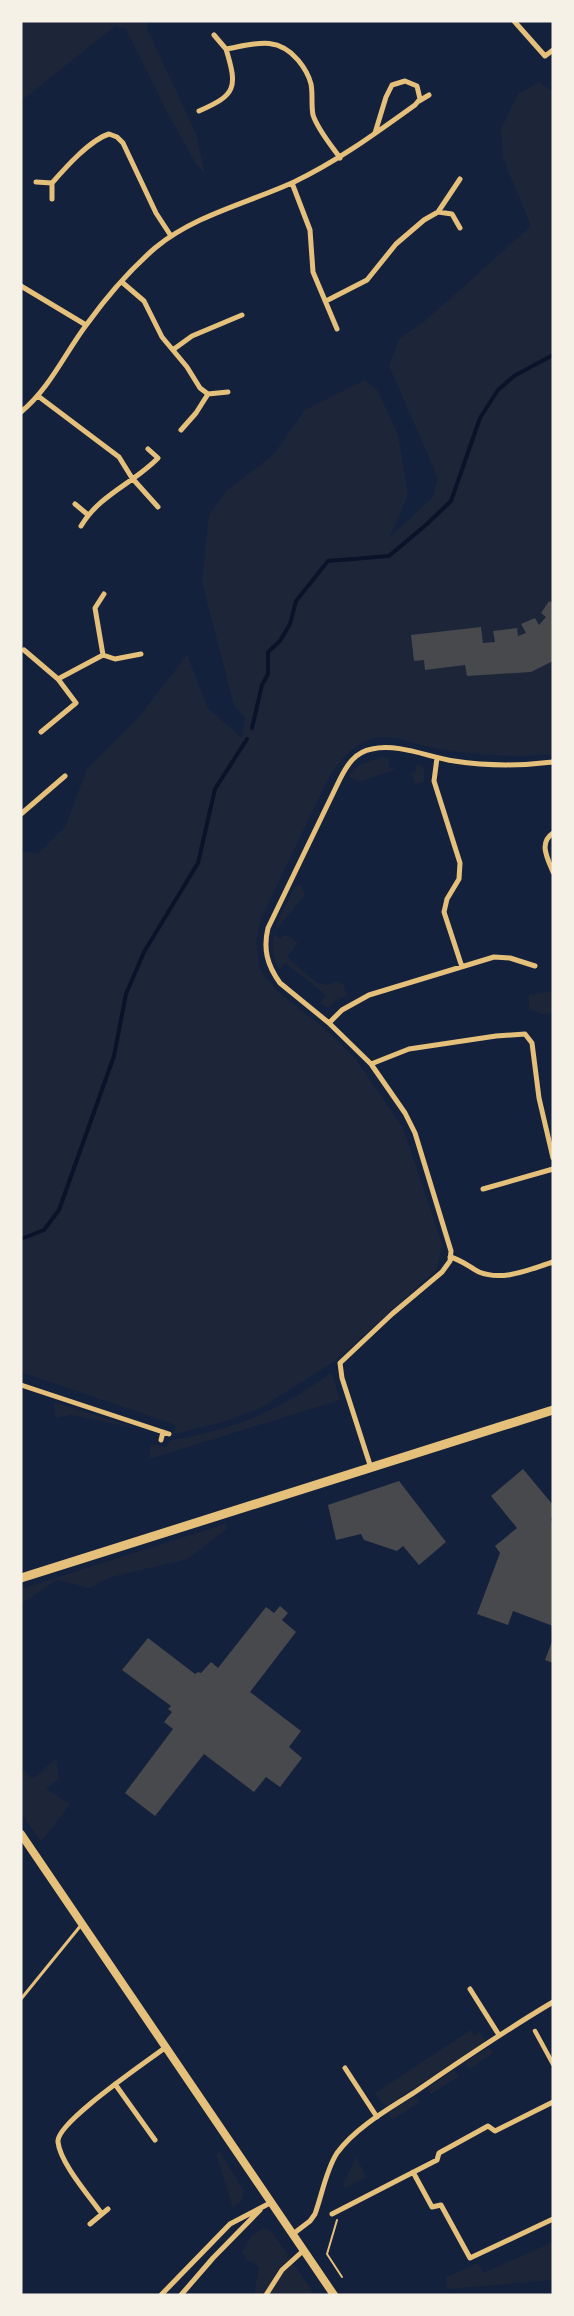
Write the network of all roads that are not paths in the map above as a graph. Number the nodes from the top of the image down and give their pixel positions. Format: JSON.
{"nodes":[{"id":1,"x":514,"y":21,"type":"edge"},
{"id":2,"x":214,"y":35,"type":"dead end"},
{"id":3,"x":226,"y":50,"type":"junction"},
{"id":4,"x":553,"y":50,"type":"edge"},
{"id":5,"x":429,"y":94,"type":"dead end"},
{"id":6,"x":415,"y":105,"type":"junction"},
{"id":7,"x":199,"y":111,"type":"dead end"},
{"id":8,"x":375,"y":133,"type":"junction"},
{"id":9,"x":340,"y":158,"type":"junction"},
{"id":10,"x":460,"y":179,"type":"dead end"},
{"id":11,"x":36,"y":182,"type":"dead end"},
{"id":12,"x":52,"y":183,"type":"junction"},
{"id":13,"x":292,"y":183,"type":"junction"},
{"id":14,"x":52,"y":199,"type":"dead end"},
{"id":15,"x":438,"y":212,"type":"junction"},
{"id":16,"x":460,"y":228,"type":"dead end"},
{"id":17,"x":171,"y":236,"type":"junction"},
{"id":18,"x":123,"y":282,"type":"junction"},
{"id":19,"x":21,"y":286,"type":"edge"},
{"id":20,"x":326,"y":301,"type":"junction"},
{"id":21,"x":242,"y":314,"type":"dead end"},
{"id":22,"x":86,"y":325,"type":"junction"},
{"id":23,"x":337,"y":329,"type":"dead end"},
{"id":24,"x":174,"y":349,"type":"junction"},
{"id":25,"x":228,"y":392,"type":"dead end"},
{"id":26,"x":208,"y":394,"type":"junction"},
{"id":27,"x":38,"y":396,"type":"junction"},
{"id":28,"x":21,"y":412,"type":"edge"},
{"id":29,"x":182,"y":430,"type":"dead end"},
{"id":30,"x":148,"y":449,"type":"dead end"},
{"id":31,"x":132,"y":478,"type":"junction"},
{"id":32,"x":75,"y":504,"type":"dead end"},
{"id":33,"x":158,"y":506,"type":"dead end"},
{"id":34,"x":87,"y":514,"type":"junction"},
{"id":35,"x":81,"y":526,"type":"dead end"},
{"id":36,"x":104,"y":594,"type":"dead end"},
{"id":37,"x":22,"y":651,"type":"edge"},
{"id":38,"x":141,"y":654,"type":"dead end"},
{"id":39,"x":103,"y":655,"type":"junction"},
{"id":40,"x":58,"y":679,"type":"junction"},
{"id":41,"x":41,"y":732,"type":"dead end"},
{"id":42,"x":437,"y":758,"type":"junction"},
{"id":43,"x":553,"y":762,"type":"edge"},
{"id":44,"x":65,"y":776,"type":"dead end"},
{"id":45,"x":21,"y":814,"type":"edge"},
{"id":46,"x":553,"y":833,"type":"edge"},
{"id":47,"x":553,"y":872,"type":"edge"},
{"id":48,"x":462,"y":966,"type":"junction"},
{"id":49,"x":535,"y":966,"type":"dead end"},
{"id":50,"x":329,"y":1022,"type":"junction"},
{"id":51,"x":371,"y":1064,"type":"junction"},
{"id":52,"x":553,"y":1158,"type":"edge"},
{"id":53,"x":553,"y":1169,"type":"edge"},
{"id":54,"x":483,"y":1189,"type":"dead end"},
{"id":55,"x":450,"y":1257,"type":"junction"},
{"id":56,"x":553,"y":1262,"type":"edge"},
{"id":57,"x":21,"y":1385,"type":"edge"},
{"id":58,"x":553,"y":1410,"type":"edge"},
{"id":59,"x":163,"y":1432,"type":"junction"},
{"id":60,"x":169,"y":1434,"type":"dead end"},
{"id":61,"x":161,"y":1440,"type":"dead end"},
{"id":62,"x":371,"y":1468,"type":"junction"},
{"id":63,"x":21,"y":1578,"type":"edge"},
{"id":64,"x":21,"y":1834,"type":"edge"},
{"id":65,"x":82,"y":1924,"type":"junction"},
{"id":66,"x":470,"y":1989,"type":"dead end"},
{"id":67,"x":21,"y":1999,"type":"edge"},
{"id":68,"x":553,"y":2002,"type":"edge"},
{"id":69,"x":536,"y":2031,"type":"dead end"},
{"id":70,"x":499,"y":2034,"type":"junction"},
{"id":71,"x":166,"y":2047,"type":"junction"},
{"id":72,"x":553,"y":2064,"type":"edge"},
{"id":73,"x":345,"y":2068,"type":"dead end"},
{"id":74,"x":115,"y":2084,"type":"junction"},
{"id":75,"x":553,"y":2102,"type":"edge"},
{"id":76,"x":376,"y":2118,"type":"junction"},
{"id":77,"x":155,"y":2140,"type":"dead end"},
{"id":78,"x":413,"y":2172,"type":"junction"},
{"id":79,"x":272,"y":2202,"type":"junction"},
{"id":80,"x":108,"y":2210,"type":"dead end"},
{"id":81,"x":260,"y":2210,"type":"junction"},
{"id":82,"x":102,"y":2214,"type":"junction"},
{"id":83,"x":332,"y":2214,"type":"road end"},
{"id":84,"x":553,"y":2219,"type":"edge"},
{"id":85,"x":90,"y":2224,"type":"dead end"},
{"id":86,"x":293,"y":2234,"type":"junction"},
{"id":87,"x":304,"y":2250,"type":"junction"},
{"id":88,"x":161,"y":2295,"type":"edge"},
{"id":89,"x":181,"y":2295,"type":"edge"},
{"id":90,"x":266,"y":2295,"type":"edge"},
{"id":91,"x":334,"y":2295,"type":"edge"}],
"edges":[{"from":1,"to":4,"type":"street"},
{"from":2,"to":3,"type":"street"},
{"from":3,"to":7,"type":"street"},
{"from":3,"to":9,"type":"street"},
{"from":5,"to":6,"type":"street"},
{"from":6,"to":8,"type":"street"},
{"from":6,"to":8,"type":"street"},
{"from":8,"to":9,"type":"street"},
{"from":9,"to":13,"type":"street"},
{"from":10,"to":15,"type":"street"},
{"from":11,"to":12,"type":"street"},
{"from":12,"to":14,"type":"street"},
{"from":12,"to":17,"type":"street"},
{"from":13,"to":17,"type":"street"},
{"from":13,"to":20,"type":"street"},
{"from":15,"to":16,"type":"street"},
{"from":15,"to":20,"type":"street"},
{"from":17,"to":18,"type":"street"},
{"from":18,"to":22,"type":"street"},
{"from":18,"to":24,"type":"street"},
{"from":19,"to":22,"type":"street"},
{"from":20,"to":23,"type":"street"},
{"from":21,"to":24,"type":"street"},
{"from":22,"to":27,"type":"street"},
{"from":24,"to":26,"type":"street"},
{"from":25,"to":26,"type":"street"},
{"from":26,"to":29,"type":"street"},
{"from":27,"to":28,"type":"street"},
{"from":27,"to":31,"type":"street"},
{"from":30,"to":31,"type":"street"},
{"from":31,"to":33,"type":"street"},
{"from":31,"to":34,"type":"street"},
{"from":32,"to":34,"type":"street"},
{"from":34,"to":35,"type":"street"},
{"from":36,"to":39,"type":"street"},
{"from":37,"to":40,"type":"street"},
{"from":38,"to":39,"type":"street"},
{"from":39,"to":40,"type":"street"},
{"from":40,"to":41,"type":"street"},
{"from":42,"to":43,"type":"street"},
{"from":42,"to":48,"type":"street"},
{"from":42,"to":50,"type":"street"},
{"from":44,"to":45,"type":"street"},
{"from":46,"to":47,"type":"street"},
{"from":48,"to":49,"type":"street"},
{"from":48,"to":50,"type":"street"},
{"from":50,"to":51,"type":"street"},
{"from":51,"to":52,"type":"street"},
{"from":51,"to":55,"type":"street"},
{"from":53,"to":54,"type":"street"},
{"from":55,"to":56,"type":"street"},
{"from":55,"to":62,"type":"street"},
{"from":57,"to":59,"type":"street"},
{"from":58,"to":62,"type":"main road"},
{"from":59,"to":60,"type":"street"},
{"from":59,"to":61,"type":"street"},
{"from":62,"to":63,"type":"main road"},
{"from":64,"to":65,"type":"street"},
{"from":65,"to":67,"type":"lane"},
{"from":65,"to":71,"type":"street"},
{"from":66,"to":70,"type":"street"},
{"from":68,"to":70,"type":"street"},
{"from":69,"to":72,"type":"street"},
{"from":70,"to":76,"type":"street"},
{"from":71,"to":74,"type":"street"},
{"from":71,"to":79,"type":"street"},
{"from":73,"to":76,"type":"street"},
{"from":74,"to":77,"type":"street"},
{"from":74,"to":82,"type":"street"},
{"from":75,"to":78,"type":"street"},
{"from":76,"to":86,"type":"street"},
{"from":78,"to":83,"type":"street"},
{"from":78,"to":84,"type":"street"},
{"from":79,"to":81,"type":"street"},
{"from":79,"to":86,"type":"street"},
{"from":80,"to":82,"type":"street"},
{"from":81,"to":88,"type":"street"},
{"from":81,"to":89,"type":"street"},
{"from":82,"to":85,"type":"street"},
{"from":86,"to":87,"type":"street"},
{"from":87,"to":90,"type":"street"},
{"from":87,"to":91,"type":"street"}]}
